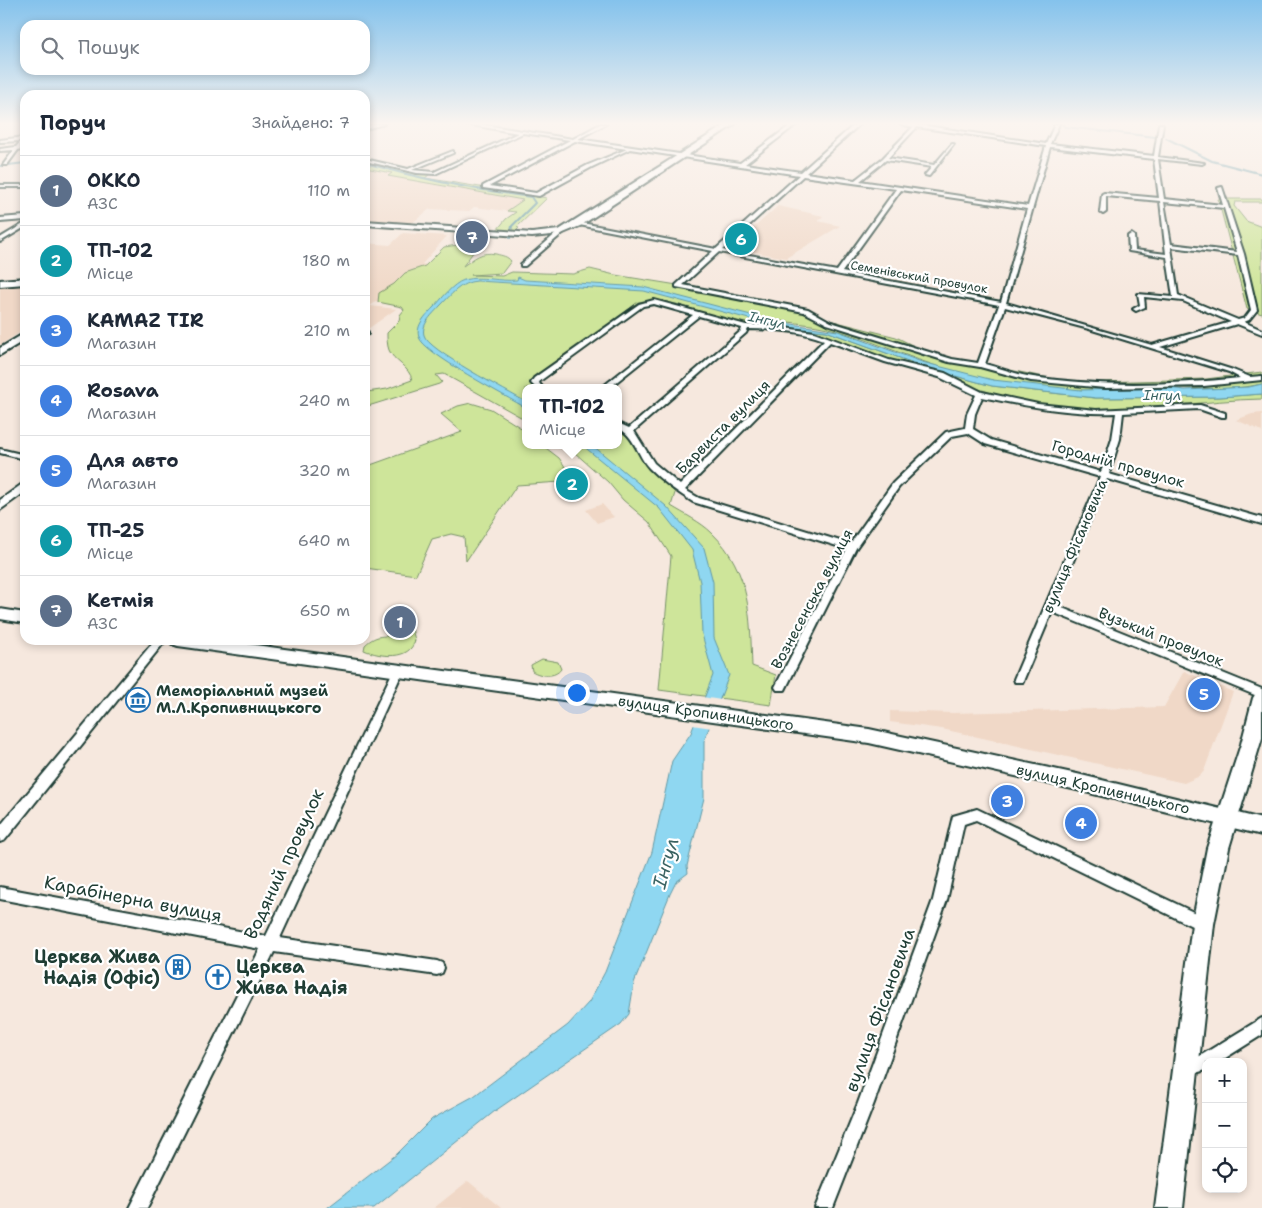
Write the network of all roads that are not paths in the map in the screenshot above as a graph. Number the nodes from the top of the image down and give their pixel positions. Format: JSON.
{"nodes":[{"id":1,"x":498,"y":180,"type":"edge"},
{"id":2,"x":564,"y":180,"type":"edge"},
{"id":3,"x":645,"y":180,"type":"edge"},
{"id":4,"x":794,"y":180,"type":"edge"},
{"id":5,"x":845,"y":180,"type":"edge"},
{"id":6,"x":1038,"y":180,"type":"edge"},
{"id":7,"x":1159,"y":180,"type":"edge"},
{"id":8,"x":856,"y":182,"type":"joint"},
{"id":9,"x":0,"y":186,"type":"edge"},
{"id":10,"x":20,"y":186,"type":"edge"},
{"id":11,"x":1220,"y":188,"type":"dead end"},
{"id":12,"x":899,"y":189,"type":"junction"},
{"id":13,"x":1162,"y":200,"type":"junction"},
{"id":14,"x":0,"y":204,"type":"edge"},
{"id":15,"x":7,"y":204,"type":"dead end"},
{"id":16,"x":1226,"y":207,"type":"junction"},
{"id":17,"x":1030,"y":208,"type":"junction"},
{"id":18,"x":1103,"y":212,"type":"dead end"},
{"id":19,"x":20,"y":218,"type":"edge"},
{"id":20,"x":0,"y":220,"type":"edge"},
{"id":21,"x":370,"y":224,"type":"edge"},
{"id":22,"x":577,"y":224,"type":"junction"},
{"id":23,"x":20,"y":228,"type":"edge"},
{"id":24,"x":561,"y":232,"type":"junction"},
{"id":25,"x":1131,"y":236,"type":"dead end"},
{"id":26,"x":0,"y":240,"type":"edge"},
{"id":27,"x":1168,"y":245,"type":"junction"},
{"id":28,"x":717,"y":251,"type":"junction"},
{"id":29,"x":1241,"y":254,"type":"junction"},
{"id":30,"x":1170,"y":256,"type":"junction"},
{"id":31,"x":523,"y":264,"type":"dead end"},
{"id":32,"x":838,"y":274,"type":"junction"},
{"id":33,"x":20,"y":281,"type":"edge"},
{"id":34,"x":0,"y":283,"type":"edge"},
{"id":35,"x":1182,"y":300,"type":"junction"},
{"id":36,"x":1003,"y":304,"type":"junction"},
{"id":37,"x":1136,"y":308,"type":"dead end"},
{"id":38,"x":698,"y":314,"type":"junction"},
{"id":39,"x":1234,"y":322,"type":"junction"},
{"id":40,"x":746,"y":327,"type":"junction"},
{"id":41,"x":1262,"y":332,"type":"edge"},
{"id":42,"x":20,"y":339,"type":"edge"},
{"id":43,"x":829,"y":339,"type":"junction"},
{"id":44,"x":1152,"y":348,"type":"junction"},
{"id":45,"x":0,"y":352,"type":"edge"},
{"id":46,"x":981,"y":365,"type":"junction"},
{"id":47,"x":1262,"y":378,"type":"edge"},
{"id":48,"x":1249,"y":380,"type":"junction"},
{"id":49,"x":536,"y":384,"type":"edge"},
{"id":50,"x":609,"y":384,"type":"edge"},
{"id":51,"x":980,"y":394,"type":"junction"},
{"id":52,"x":1120,"y":410,"type":"junction"},
{"id":53,"x":1222,"y":416,"type":"dead end"},
{"id":54,"x":622,"y":427,"type":"edge"},
{"id":55,"x":969,"y":430,"type":"junction"},
{"id":56,"x":630,"y":431,"type":"junction"},
{"id":57,"x":0,"y":452,"type":"edge"},
{"id":58,"x":20,"y":456,"type":"edge"},
{"id":59,"x":1105,"y":474,"type":"junction"},
{"id":60,"x":20,"y":490,"type":"edge"},
{"id":61,"x":680,"y":490,"type":"junction"},
{"id":62,"x":0,"y":506,"type":"edge"},
{"id":63,"x":1262,"y":521,"type":"edge"},
{"id":64,"x":852,"y":548,"type":"junction"},
{"id":65,"x":1049,"y":607,"type":"junction"},
{"id":66,"x":0,"y":614,"type":"edge"},
{"id":67,"x":20,"y":617,"type":"edge"},
{"id":68,"x":157,"y":645,"type":"edge"},
{"id":69,"x":215,"y":645,"type":"edge"},
{"id":70,"x":398,"y":670,"type":"junction"},
{"id":71,"x":1019,"y":679,"type":"dead end"},
{"id":72,"x":781,"y":687,"type":"dead end"},
{"id":73,"x":1262,"y":696,"type":"edge"},
{"id":74,"x":1227,"y":818,"type":"junction"},
{"id":75,"x":1262,"y":827,"type":"edge"},
{"id":76,"x":0,"y":836,"type":"edge"},
{"id":77,"x":0,"y":893,"type":"edge"},
{"id":78,"x":1203,"y":924,"type":"junction"},
{"id":79,"x":270,"y":944,"type":"junction"},
{"id":80,"x":437,"y":968,"type":"dead end"},
{"id":81,"x":1262,"y":1026,"type":"edge"},
{"id":82,"x":1184,"y":1069,"type":"junction"},
{"id":83,"x":138,"y":1208,"type":"edge"},
{"id":84,"x":824,"y":1208,"type":"edge"},
{"id":85,"x":1169,"y":1208,"type":"edge"}],
"edges":[{"from":1,"to":2,"type":"street"},
{"from":3,"to":22,"type":"street"},
{"from":4,"to":28,"type":"street"},
{"from":5,"to":8,"type":"street"},
{"from":6,"to":17,"type":"street"},
{"from":7,"to":13,"type":"street"},
{"from":8,"to":12,"type":"street"},
{"from":9,"to":10,"type":"street"},
{"from":11,"to":16,"type":"street"},
{"from":12,"to":17,"type":"street"},
{"from":12,"to":32,"type":"street"},
{"from":13,"to":16,"type":"street"},
{"from":13,"to":18,"type":"street"},
{"from":13,"to":27,"type":"street"},
{"from":14,"to":15,"type":"street"},
{"from":16,"to":29,"type":"street"},
{"from":17,"to":36,"type":"street"},
{"from":19,"to":20,"type":"street"},
{"from":21,"to":24,"type":"street"},
{"from":22,"to":24,"type":"street"},
{"from":22,"to":28,"type":"street","name":"Семенівський провулок"},
{"from":23,"to":26,"type":"street"},
{"from":24,"to":31,"type":"street"},
{"from":25,"to":30,"type":"street"},
{"from":27,"to":29,"type":"street"},
{"from":27,"to":30,"type":"street"},
{"from":28,"to":32,"type":"street","name":"Семенівський провулок"},
{"from":28,"to":46,"type":"street"},
{"from":29,"to":39,"type":"street"},
{"from":30,"to":35,"type":"street"},
{"from":32,"to":36,"type":"street","name":"Семенівський провулок"},
{"from":33,"to":34,"type":"street"},
{"from":35,"to":37,"type":"street"},
{"from":35,"to":39,"type":"street"},
{"from":36,"to":44,"type":"street","name":"Семенівський провулок"},
{"from":36,"to":46,"type":"street"},
{"from":38,"to":40,"type":"street"},
{"from":38,"to":49,"type":"street"},
{"from":38,"to":50,"type":"street"},
{"from":39,"to":41,"type":"street"},
{"from":39,"to":44,"type":"street"},
{"from":40,"to":43,"type":"street"},
{"from":40,"to":56,"type":"street"},
{"from":42,"to":45,"type":"street"},
{"from":43,"to":51,"type":"street"},
{"from":43,"to":61,"type":"street","name":"Барвиста вулиця"},
{"from":44,"to":48,"type":"street","name":"Семенівський провулок"},
{"from":46,"to":48,"type":"street"},
{"from":47,"to":48,"type":"street"},
{"from":51,"to":52,"type":"street"},
{"from":51,"to":55,"type":"street"},
{"from":52,"to":53,"type":"street"},
{"from":52,"to":59,"type":"street","name":"вулиця Фісановича"},
{"from":54,"to":56,"type":"street"},
{"from":55,"to":59,"type":"street","name":"Городній провулок"},
{"from":55,"to":64,"type":"street","name":"Вознесенська вулиця"},
{"from":56,"to":61,"type":"street"},
{"from":57,"to":58,"type":"street"},
{"from":59,"to":63,"type":"street","name":"Городній провулок"},
{"from":59,"to":65,"type":"street","name":"вулиця Фісановича"},
{"from":60,"to":62,"type":"street"},
{"from":61,"to":64,"type":"street","name":"Барвиста вулиця"},
{"from":64,"to":72,"type":"street","name":"Вознесенська вулиця"},
{"from":65,"to":71,"type":"street","name":"вулиця Фісановича"},
{"from":65,"to":73,"type":"street","name":"Вузький провулок"},
{"from":66,"to":67,"type":"street"},
{"from":68,"to":76,"type":"street"},
{"from":69,"to":70,"type":"street","name":"вулиця Кропивницького"},
{"from":70,"to":74,"type":"street","name":"вулиця Кропивницького"},
{"from":70,"to":79,"type":"street","name":"Водяний провулок"},
{"from":73,"to":74,"type":"main road"},
{"from":74,"to":75,"type":"street","name":"вулиця Кропивницького"},
{"from":74,"to":78,"type":"main road"},
{"from":77,"to":79,"type":"street","name":"Карабінерна вулиця"},
{"from":78,"to":82,"type":"main road"},
{"from":78,"to":84,"type":"street","name":"вулиця Фісановича"},
{"from":79,"to":80,"type":"street","name":"Карабінерна вулиця"},
{"from":79,"to":83,"type":"street","name":"Водяний провулок"},
{"from":81,"to":82,"type":"street"},
{"from":82,"to":85,"type":"main road"}]}
